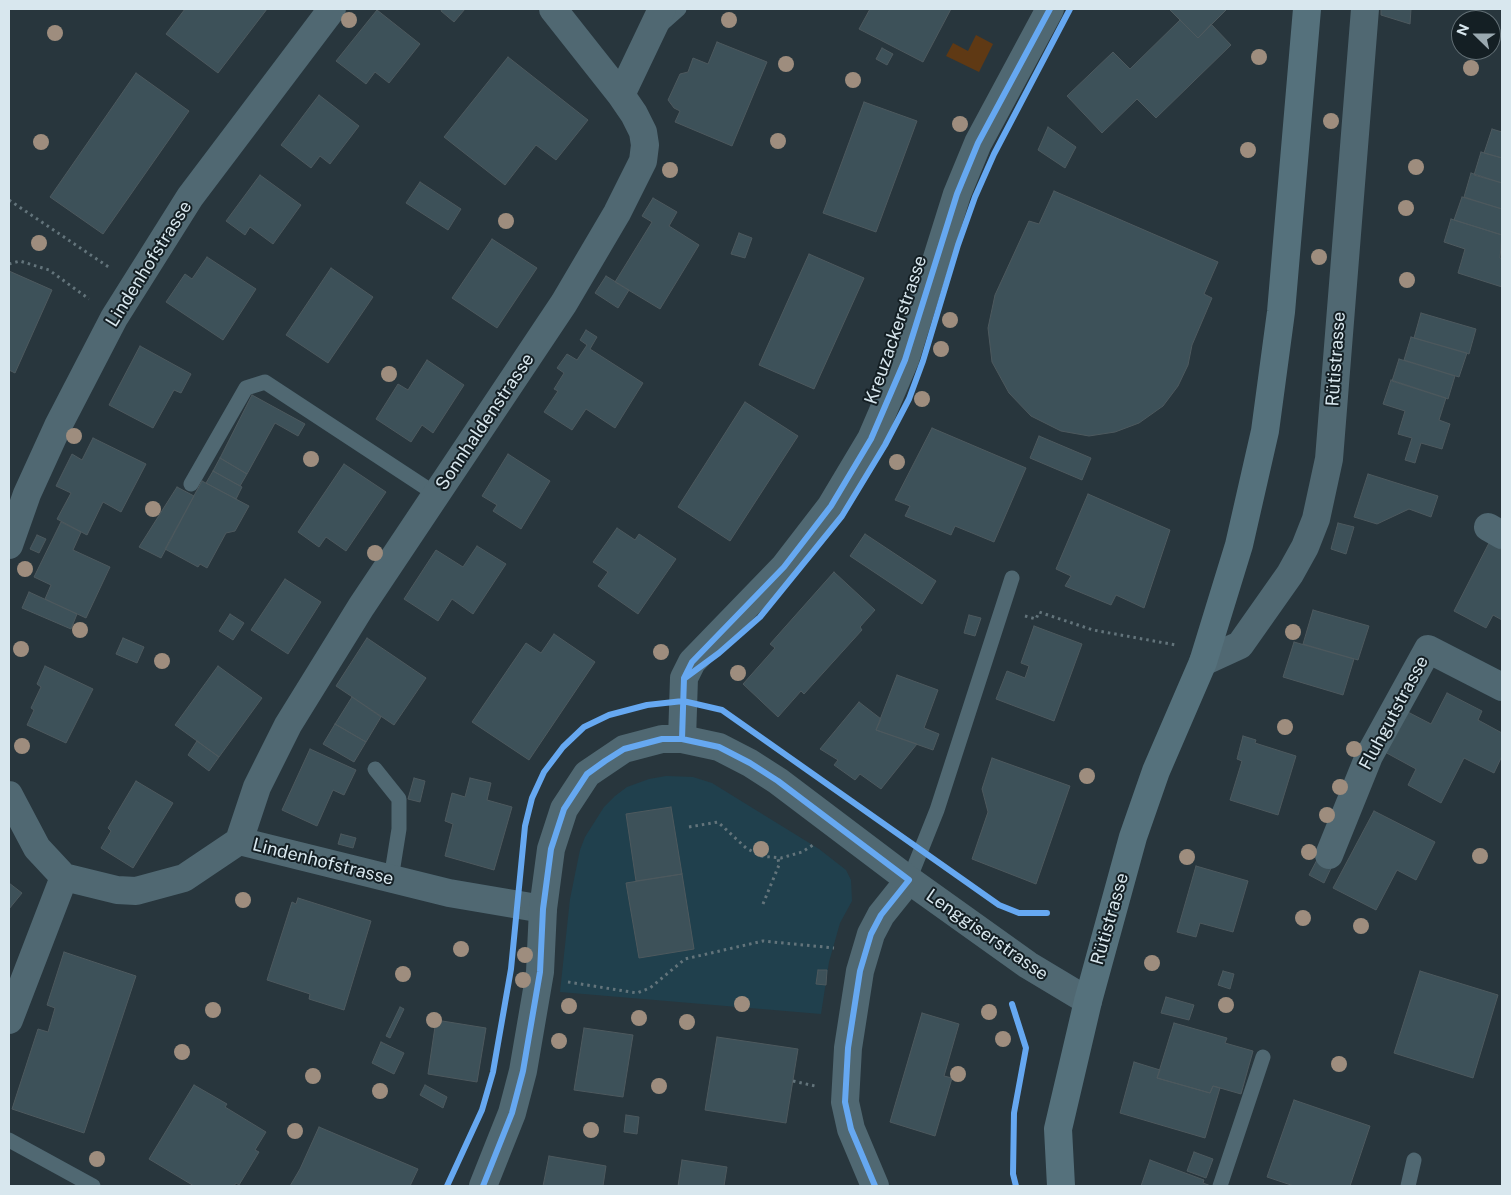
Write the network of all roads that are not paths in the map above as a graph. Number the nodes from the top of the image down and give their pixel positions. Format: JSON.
{"nodes":[{"id":1,"x":332,"y":9,"type":"edge"},
{"id":2,"x":553,"y":9,"type":"edge"},
{"id":3,"x":662,"y":9,"type":"edge"},
{"id":4,"x":679,"y":9,"type":"edge"},
{"id":5,"x":1050,"y":9,"type":"edge"},
{"id":6,"x":1308,"y":9,"type":"edge"},
{"id":7,"x":1364,"y":9,"type":"edge"},
{"id":8,"x":649,"y":36,"type":"junction"},
{"id":9,"x":622,"y":95,"type":"junction"},
{"id":10,"x":191,"y":484,"type":"dead end"},
{"id":11,"x":437,"y":495,"type":"junction"},
{"id":12,"x":15,"y":507,"type":"edge"},
{"id":13,"x":9,"y":545,"type":"edge"},
{"id":14,"x":1012,"y":578,"type":"dead end"},
{"id":15,"x":1203,"y":662,"type":"junction"},
{"id":16,"x":1502,"y":687,"type":"edge"},
{"id":17,"x":682,"y":739,"type":"junction"},
{"id":18,"x":375,"y":769,"type":"dead end"},
{"id":19,"x":9,"y":795,"type":"edge"},
{"id":20,"x":239,"y":841,"type":"junction"},
{"id":21,"x":1329,"y":854,"type":"dead end"},
{"id":22,"x":64,"y":877,"type":"junction"},
{"id":23,"x":391,"y":878,"type":"junction"},
{"id":24,"x":909,"y":880,"type":"junction"},
{"id":25,"x":543,"y":909,"type":"junction"},
{"id":26,"x":1088,"y":1001,"type":"junction"},
{"id":27,"x":9,"y":1020,"type":"edge"},
{"id":28,"x":1263,"y":1057,"type":"dead end"},
{"id":29,"x":9,"y":1140,"type":"edge"},
{"id":30,"x":1414,"y":1160,"type":"dead end"},
{"id":31,"x":93,"y":1186,"type":"edge"},
{"id":32,"x":483,"y":1186,"type":"edge"},
{"id":33,"x":874,"y":1186,"type":"edge"},
{"id":34,"x":1061,"y":1186,"type":"edge"},
{"id":35,"x":1220,"y":1186,"type":"edge"},
{"id":36,"x":1408,"y":1186,"type":"edge"}],
"edges":[{"from":1,"to":12,"type":"street","name":"Lindenhofstrasse"},
{"from":2,"to":9,"type":"street","name":"Sonnhaldenstrasse"},
{"from":3,"to":8,"type":"street"},
{"from":4,"to":8,"type":"lane"},
{"from":5,"to":17,"type":"street","name":"Kreuzackerstrasse"},
{"from":6,"to":15,"type":"main road","name":"Rütistrasse"},
{"from":7,"to":15,"type":"street","name":"Rütistrasse"},
{"from":8,"to":9,"type":"street"},
{"from":9,"to":11,"type":"street","name":"Sonnhaldenstrasse"},
{"from":10,"to":11,"type":"lane"},
{"from":11,"to":20,"type":"street","name":"Sonnhaldenstrasse"},
{"from":12,"to":13,"type":"street","name":"Lindenhofstrasse"},
{"from":14,"to":24,"type":"lane"},
{"from":15,"to":26,"type":"main road","name":"Rütistrasse"},
{"from":16,"to":21,"type":"street","name":"Fluhgutstrasse"},
{"from":17,"to":24,"type":"street","name":"Lenggiserstrasse"},
{"from":17,"to":25,"type":"street","name":"Lenggiserstrasse"},
{"from":18,"to":23,"type":"lane"},
{"from":19,"to":22,"type":"street"},
{"from":20,"to":22,"type":"street","name":"Lindenhofstrasse"},
{"from":20,"to":23,"type":"street","name":"Lindenhofstrasse"},
{"from":22,"to":27,"type":"street"},
{"from":23,"to":25,"type":"street","name":"Lindenhofstrasse"},
{"from":24,"to":26,"type":"street","name":"Lenggiserstrasse"},
{"from":24,"to":33,"type":"street"},
{"from":25,"to":32,"type":"street","name":"Lenggiserstrasse"},
{"from":26,"to":34,"type":"main road","name":"Rütistrasse"},
{"from":28,"to":35,"type":"lane"},
{"from":29,"to":31,"type":"lane"},
{"from":30,"to":36,"type":"lane"}]}
